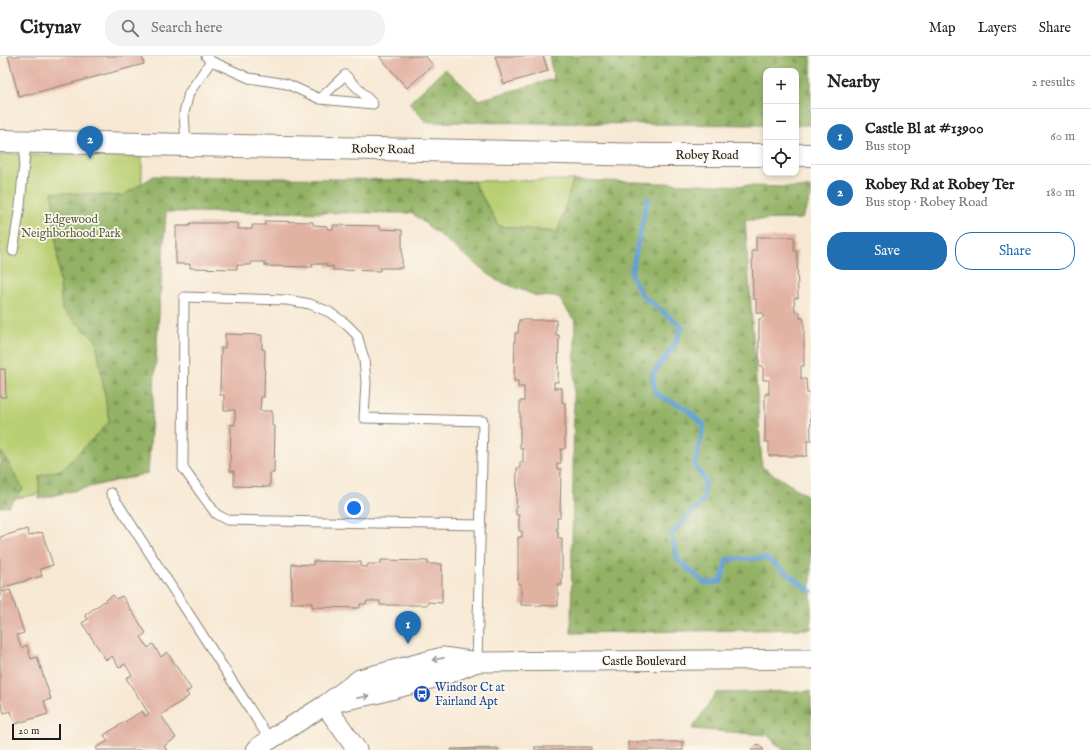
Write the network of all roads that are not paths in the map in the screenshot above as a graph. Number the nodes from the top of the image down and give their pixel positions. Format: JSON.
{"nodes":[{"id":1,"x":209,"y":58,"type":"edge"},
{"id":2,"x":320,"y":99,"type":"junction"},
{"id":3,"x":0,"y":141,"type":"edge"},
{"id":4,"x":26,"y":142,"type":"junction"},
{"id":5,"x":186,"y":145,"type":"junction"},
{"id":6,"x":763,"y":155,"type":"edge"},
{"id":7,"x":799,"y":155,"type":"edge"},
{"id":8,"x":811,"y":155,"type":"edge"},
{"id":9,"x":13,"y":251,"type":"dead end"},
{"id":10,"x":111,"y":493,"type":"dead end"},
{"id":11,"x":481,"y":525,"type":"junction"},
{"id":12,"x":811,"y":659,"type":"edge"},
{"id":13,"x":477,"y":662,"type":"junction"},
{"id":14,"x":324,"y":705,"type":"junction"},
{"id":15,"x":263,"y":745,"type":"edge"},
{"id":16,"x":357,"y":750,"type":"edge"}],
"edges":[{"from":1,"to":2,"type":"lane"},
{"from":1,"to":5,"type":"lane"},
{"from":2,"to":2,"type":"lane"},
{"from":3,"to":4,"type":"street","name":"Robey Road"},
{"from":4,"to":5,"type":"street","name":"Robey Road"},
{"from":4,"to":9,"type":"lane"},
{"from":5,"to":6,"type":"street","name":"Robey Road"},
{"from":7,"to":8,"type":"street"},
{"from":10,"to":15,"type":"lane"},
{"from":11,"to":11,"type":"lane"},
{"from":11,"to":13,"type":"lane"},
{"from":12,"to":13,"type":"street","name":"Castle Boulevard"},
{"from":13,"to":14,"type":"street","name":"Castle Boulevard"},
{"from":14,"to":15,"type":"street","name":"Castle Boulevard"},
{"from":14,"to":16,"type":"street"}]}
